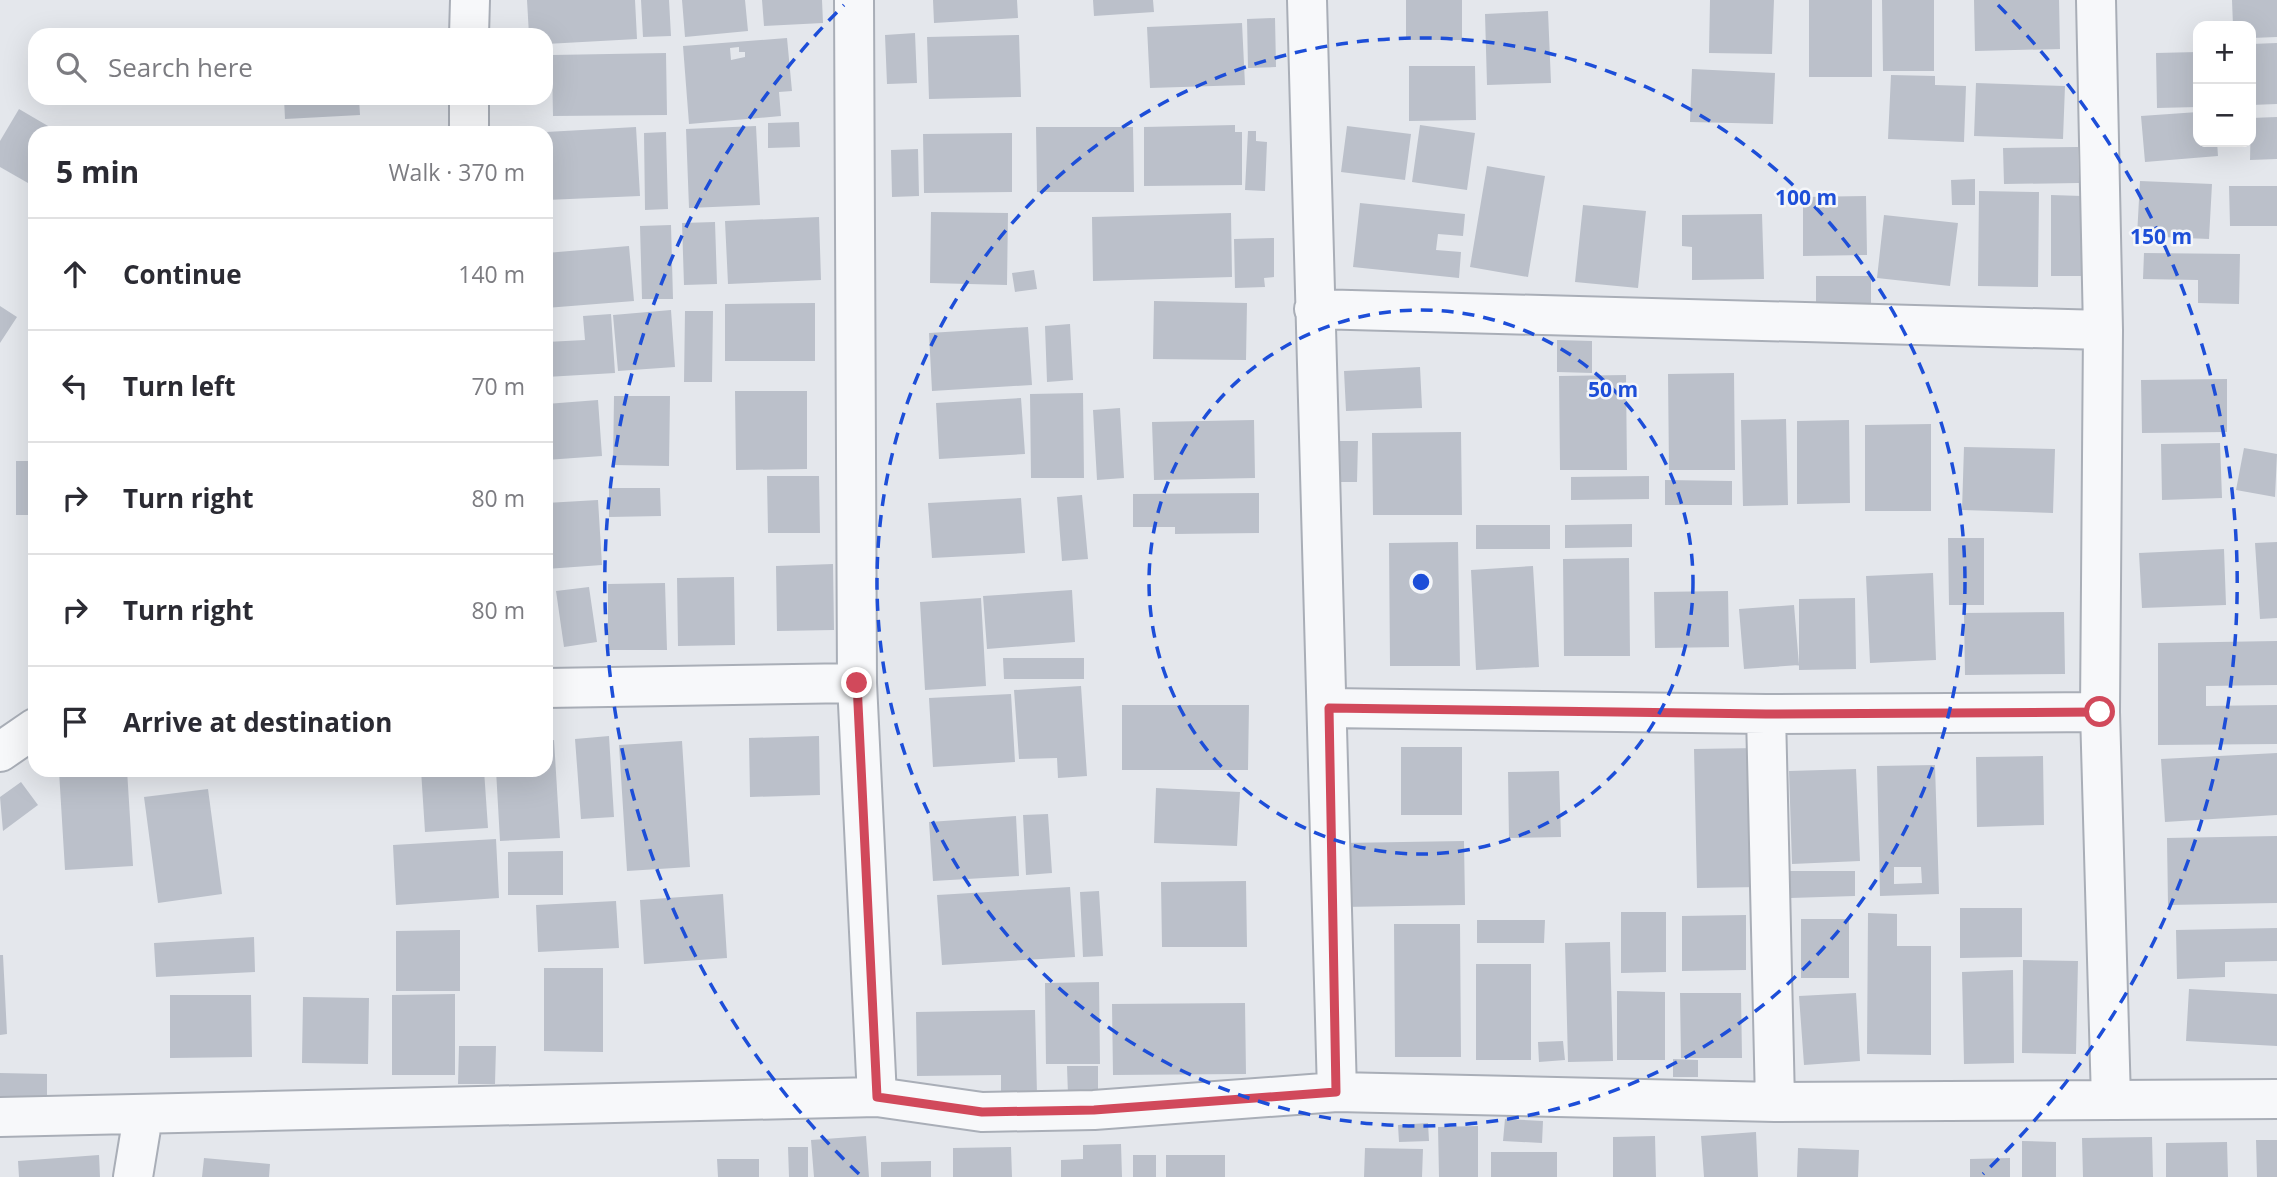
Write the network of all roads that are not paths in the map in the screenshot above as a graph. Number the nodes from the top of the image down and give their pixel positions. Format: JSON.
{"nodes":[{"id":1,"x":470,"y":0,"type":"edge"},
{"id":2,"x":854,"y":0,"type":"edge"},
{"id":3,"x":1307,"y":0,"type":"edge"},
{"id":4,"x":2096,"y":0,"type":"edge"},
{"id":5,"x":470,"y":28,"type":"edge"},
{"id":6,"x":469,"y":105,"type":"edge"},
{"id":7,"x":469,"y":126,"type":"edge"},
{"id":8,"x":1314,"y":309,"type":"junction"},
{"id":9,"x":2103,"y":330,"type":"junction"},
{"id":10,"x":857,"y":683,"type":"junction"},
{"id":11,"x":553,"y":688,"type":"edge"},
{"id":12,"x":1329,"y":708,"type":"junction"},
{"id":13,"x":2100,"y":712,"type":"junction"},
{"id":14,"x":1766,"y":714,"type":"junction"},
{"id":15,"x":28,"y":733,"type":"edge"},
{"id":16,"x":0,"y":752,"type":"edge"},
{"id":17,"x":1336,"y":1092,"type":"junction"},
{"id":18,"x":877,"y":1097,"type":"junction"},
{"id":19,"x":2277,"y":1099,"type":"edge"},
{"id":20,"x":2111,"y":1100,"type":"junction"},
{"id":21,"x":1776,"y":1102,"type":"junction"},
{"id":22,"x":143,"y":1116,"type":"junction"},
{"id":23,"x":0,"y":1117,"type":"edge"},
{"id":24,"x":133,"y":1177,"type":"edge"}],
"edges":[{"from":1,"to":5,"type":"street"},
{"from":2,"to":10,"type":"street"},
{"from":3,"to":8,"type":"street"},
{"from":4,"to":9,"type":"street"},
{"from":6,"to":7,"type":"street"},
{"from":8,"to":9,"type":"street"},
{"from":8,"to":12,"type":"street"},
{"from":9,"to":13,"type":"street"},
{"from":10,"to":11,"type":"street"},
{"from":10,"to":18,"type":"street"},
{"from":12,"to":14,"type":"street"},
{"from":12,"to":17,"type":"street"},
{"from":13,"to":14,"type":"street"},
{"from":13,"to":20,"type":"street"},
{"from":14,"to":21,"type":"street"},
{"from":15,"to":16,"type":"street"},
{"from":17,"to":18,"type":"street"},
{"from":17,"to":21,"type":"street"},
{"from":18,"to":22,"type":"street"},
{"from":19,"to":20,"type":"street"},
{"from":20,"to":21,"type":"street"},
{"from":22,"to":23,"type":"street"},
{"from":22,"to":24,"type":"street"}]}
